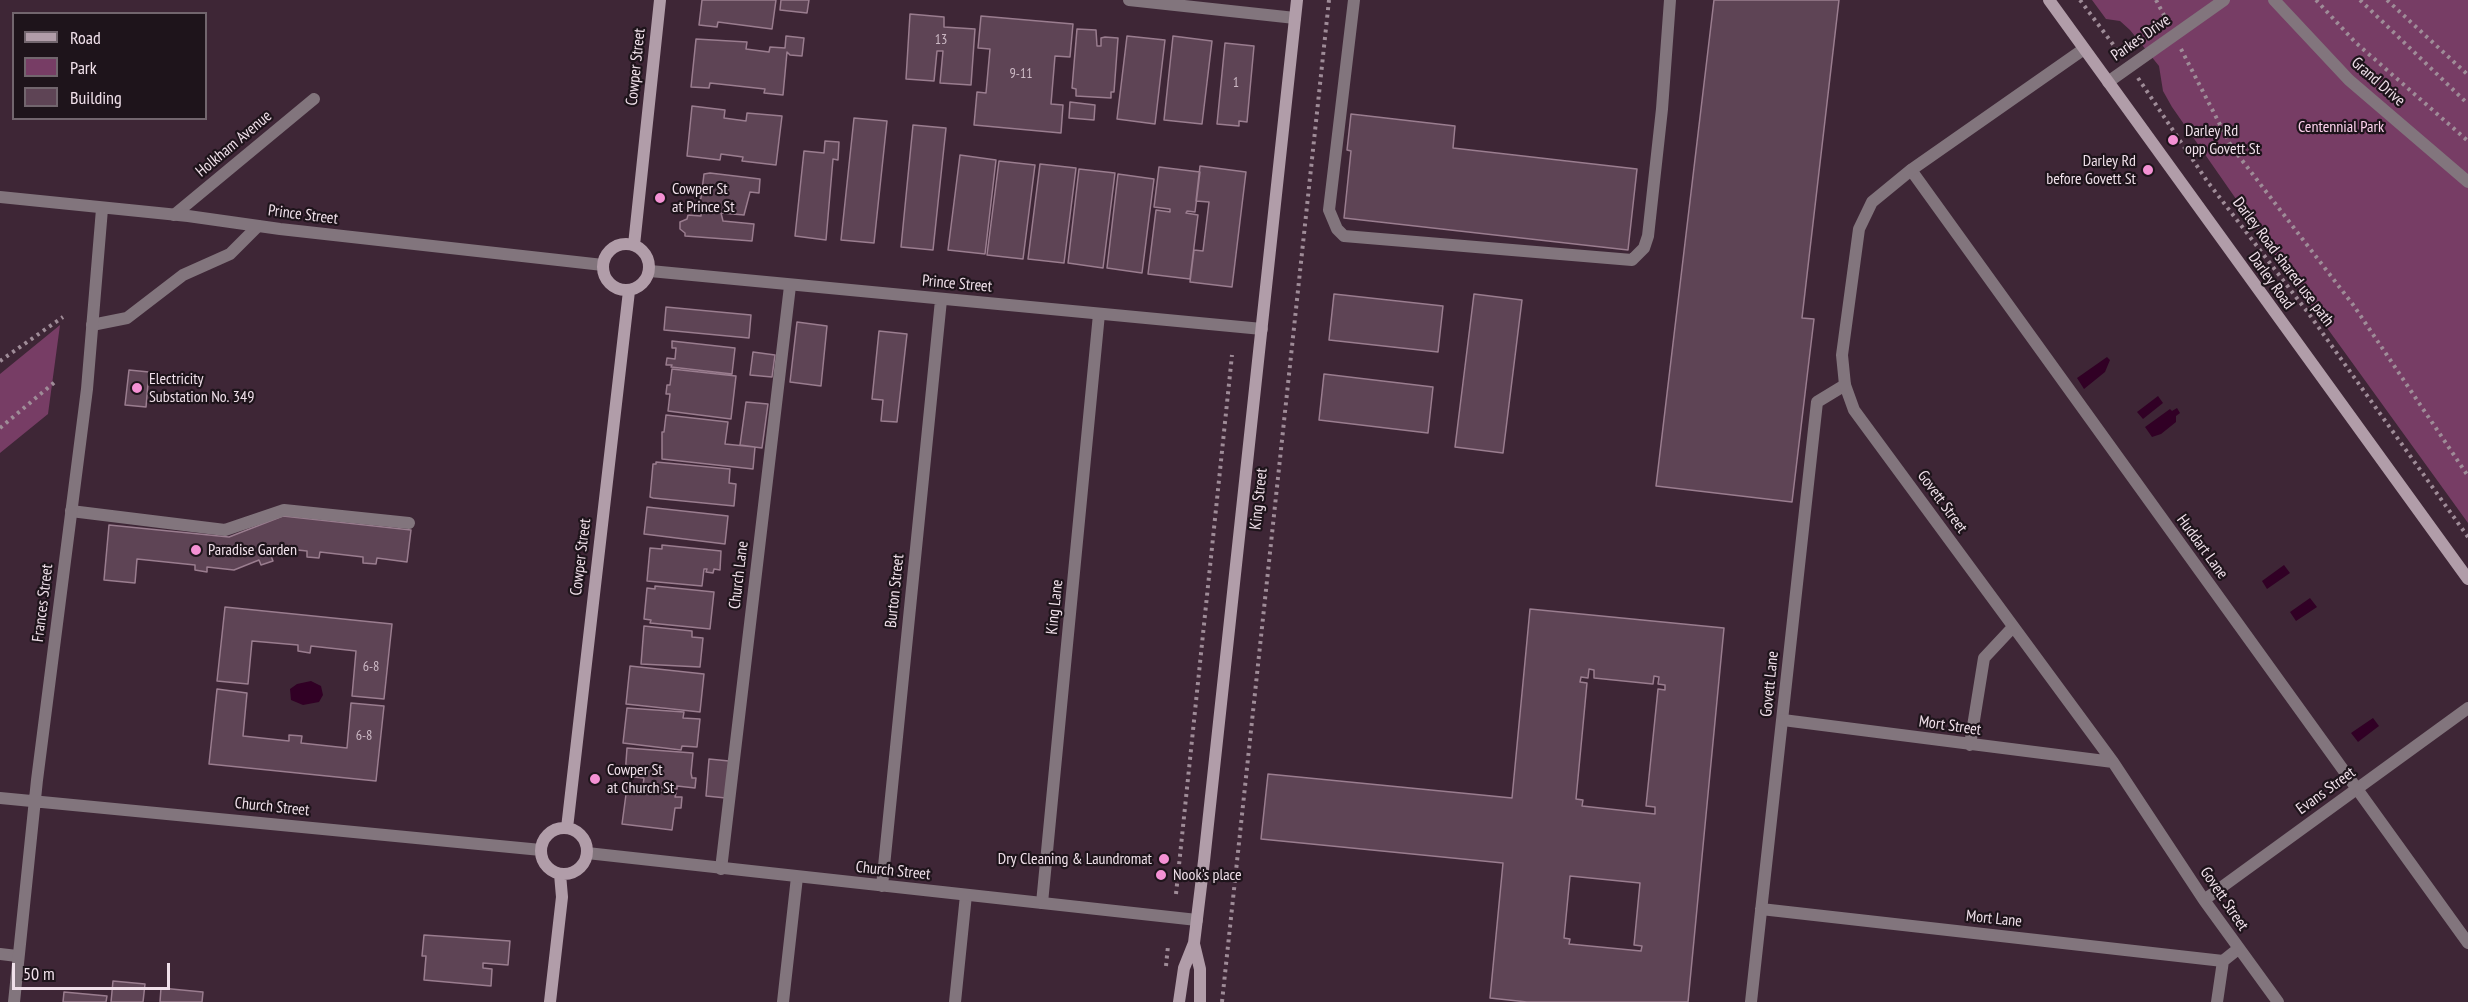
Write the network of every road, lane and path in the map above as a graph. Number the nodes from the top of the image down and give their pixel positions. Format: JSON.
{"nodes":[{"id":1,"x":660,"y":0,"type":"edge"},
{"id":2,"x":1130,"y":0,"type":"edge"},
{"id":3,"x":1297,"y":0,"type":"edge"},
{"id":4,"x":1329,"y":0,"type":"edge"},
{"id":5,"x":1354,"y":0,"type":"edge"},
{"id":6,"x":1670,"y":0,"type":"edge"},
{"id":7,"x":2049,"y":0,"type":"edge"},
{"id":8,"x":2080,"y":0,"type":"edge"},
{"id":9,"x":2156,"y":0,"type":"edge"},
{"id":10,"x":2224,"y":0,"type":"edge"},
{"id":11,"x":2274,"y":0,"type":"edge"},
{"id":12,"x":2316,"y":0,"type":"edge"},
{"id":13,"x":2360,"y":0,"type":"edge"},
{"id":14,"x":2387,"y":0,"type":"edge"},
{"id":15,"x":1295,"y":18,"type":"junction"},
{"id":16,"x":2174,"y":34,"type":"junction"},
{"id":17,"x":2084,"y":49,"type":"junction"},
{"id":18,"x":2129,"y":66,"type":"junction"},
{"id":19,"x":2468,"y":75,"type":"edge"},
{"id":20,"x":2108,"y":82,"type":"junction"},
{"id":21,"x":314,"y":99,"type":"dead end"},
{"id":22,"x":2468,"y":104,"type":"edge"},
{"id":23,"x":2468,"y":141,"type":"edge"},
{"id":24,"x":1911,"y":170,"type":"junction"},
{"id":25,"x":2468,"y":182,"type":"edge"},
{"id":26,"x":0,"y":197,"type":"edge"},
{"id":27,"x":102,"y":209,"type":"junction"},
{"id":28,"x":174,"y":215,"type":"junction"},
{"id":29,"x":258,"y":226,"type":"junction"},
{"id":30,"x":634,"y":245,"type":"junction"},
{"id":31,"x":603,"y":266,"type":"junction"},
{"id":32,"x":650,"y":271,"type":"junction"},
{"id":33,"x":790,"y":286,"type":"junction"},
{"id":34,"x":629,"y":291,"type":"junction"},
{"id":35,"x":941,"y":300,"type":"junction"},
{"id":36,"x":1099,"y":314,"type":"junction"},
{"id":37,"x":63,"y":317,"type":"dead end"},
{"id":38,"x":92,"y":325,"type":"junction"},
{"id":39,"x":1262,"y":329,"type":"junction"},
{"id":40,"x":1232,"y":355,"type":"dead end"},
{"id":41,"x":0,"y":361,"type":"edge"},
{"id":42,"x":56,"y":381,"type":"dead end"},
{"id":43,"x":1845,"y":385,"type":"junction"},
{"id":44,"x":0,"y":428,"type":"edge"},
{"id":45,"x":2468,"y":476,"type":"edge"},
{"id":46,"x":71,"y":511,"type":"junction"},
{"id":47,"x":409,"y":523,"type":"dead end"},
{"id":48,"x":2468,"y":537,"type":"edge"},
{"id":49,"x":2468,"y":579,"type":"edge"},
{"id":50,"x":2013,"y":627,"type":"junction"},
{"id":51,"x":2468,"y":708,"type":"edge"},
{"id":52,"x":1783,"y":720,"type":"junction"},
{"id":53,"x":1970,"y":745,"type":"junction"},
{"id":54,"x":2113,"y":762,"type":"junction"},
{"id":55,"x":2356,"y":789,"type":"junction"},
{"id":56,"x":0,"y":798,"type":"edge"},
{"id":57,"x":34,"y":800,"type":"junction"},
{"id":58,"x":567,"y":828,"type":"junction"},
{"id":59,"x":541,"y":850,"type":"junction"},
{"id":60,"x":586,"y":853,"type":"junction"},
{"id":61,"x":721,"y":869,"type":"junction"},
{"id":62,"x":560,"y":874,"type":"junction"},
{"id":63,"x":797,"y":877,"type":"junction"},
{"id":64,"x":882,"y":886,"type":"junction"},
{"id":65,"x":1176,"y":894,"type":"dead end"},
{"id":66,"x":966,"y":895,"type":"junction"},
{"id":67,"x":2204,"y":900,"type":"junction"},
{"id":68,"x":1042,"y":903,"type":"junction"},
{"id":69,"x":1761,"y":909,"type":"junction"},
{"id":70,"x":1197,"y":920,"type":"junction"},
{"id":71,"x":1194,"y":943,"type":"junction"},
{"id":72,"x":2468,"y":943,"type":"edge"},
{"id":73,"x":2238,"y":949,"type":"junction"},
{"id":74,"x":0,"y":954,"type":"edge"},
{"id":75,"x":18,"y":956,"type":"junction"},
{"id":76,"x":2223,"y":961,"type":"junction"},
{"id":77,"x":14,"y":1002,"type":"edge"},
{"id":78,"x":550,"y":1002,"type":"edge"},
{"id":79,"x":783,"y":1002,"type":"edge"},
{"id":80,"x":955,"y":1002,"type":"edge"},
{"id":81,"x":1179,"y":1002,"type":"edge"},
{"id":82,"x":1200,"y":1002,"type":"edge"},
{"id":83,"x":1222,"y":1002,"type":"edge"},
{"id":84,"x":1751,"y":1002,"type":"edge"},
{"id":85,"x":2217,"y":1002,"type":"edge"},
{"id":86,"x":2278,"y":1002,"type":"edge"}],
"edges":[{"from":1,"to":30,"type":"main road","name":"Cowper Street"},
{"from":2,"to":15,"type":"street"},
{"from":3,"to":15,"type":"main road","name":"King Street"},
{"from":4,"to":83,"type":"path","name":"King Street"},
{"from":5,"to":6,"type":"street"},
{"from":7,"to":17,"type":"main road","name":"Darley Road"},
{"from":8,"to":18,"type":"path","name":"Darley Road shared use path"},
{"from":9,"to":16,"type":"path"},
{"from":10,"to":16,"type":"street","name":"Parkes Drive"},
{"from":11,"to":25,"type":"street","name":"Grand Drive"},
{"from":12,"to":23,"type":"path"},
{"from":13,"to":22,"type":"path"},
{"from":14,"to":19,"type":"path"},
{"from":15,"to":39,"type":"main road","name":"King Street"},
{"from":16,"to":18,"type":"street","name":"Parkes Drive"},
{"from":16,"to":45,"type":"path"},
{"from":17,"to":20,"type":"main road","name":"Darley Road"},
{"from":17,"to":24,"type":"street","name":"Govett Street"},
{"from":18,"to":20,"type":"street","name":"Parkes Drive"},
{"from":18,"to":48,"type":"path","name":"Darley Road shared use path"},
{"from":20,"to":49,"type":"main road","name":"Darley Road"},
{"from":21,"to":28,"type":"street","name":"Holkham Avenue"},
{"from":24,"to":43,"type":"street","name":"Govett Street"},
{"from":24,"to":55,"type":"street","name":"Huddart Lane"},
{"from":26,"to":27,"type":"street","name":"Prince Street"},
{"from":27,"to":28,"type":"street","name":"Prince Street"},
{"from":27,"to":38,"type":"street","name":"Frances Street"},
{"from":28,"to":29,"type":"street","name":"Prince Street"},
{"from":29,"to":31,"type":"street","name":"Prince Street"},
{"from":29,"to":38,"type":"street"},
{"from":30,"to":31,"type":"main road"},
{"from":30,"to":32,"type":"main road"},
{"from":31,"to":34,"type":"main road"},
{"from":32,"to":33,"type":"street","name":"Prince Street"},
{"from":32,"to":34,"type":"main road"},
{"from":33,"to":35,"type":"street","name":"Prince Street"},
{"from":33,"to":61,"type":"street","name":"Church Lane"},
{"from":34,"to":58,"type":"main road","name":"Cowper Street"},
{"from":35,"to":36,"type":"street","name":"Prince Street"},
{"from":35,"to":64,"type":"street","name":"Burton Street"},
{"from":36,"to":39,"type":"street","name":"Prince Street"},
{"from":36,"to":68,"type":"street","name":"King Lane"},
{"from":37,"to":41,"type":"path"},
{"from":38,"to":46,"type":"street","name":"Frances Street"},
{"from":39,"to":70,"type":"main road","name":"King Street"},
{"from":40,"to":65,"type":"path"},
{"from":42,"to":44,"type":"path"},
{"from":43,"to":50,"type":"street","name":"Govett Street"},
{"from":43,"to":52,"type":"street","name":"Govett Lane"},
{"from":46,"to":47,"type":"street"},
{"from":46,"to":57,"type":"street","name":"Frances Street"},
{"from":50,"to":53,"type":"street"},
{"from":50,"to":54,"type":"street","name":"Govett Street"},
{"from":51,"to":55,"type":"street","name":"Evans Street"},
{"from":52,"to":53,"type":"street","name":"Mort Street"},
{"from":52,"to":69,"type":"street","name":"Govett Lane"},
{"from":53,"to":54,"type":"street","name":"Mort Street"},
{"from":54,"to":67,"type":"street","name":"Govett Street"},
{"from":55,"to":67,"type":"street","name":"Evans Street"},
{"from":55,"to":72,"type":"street","name":"Huddart Lane"},
{"from":56,"to":57,"type":"street","name":"Church Street"},
{"from":57,"to":59,"type":"street","name":"Church Street"},
{"from":57,"to":75,"type":"street","name":"Frances Street"},
{"from":58,"to":59,"type":"main road"},
{"from":58,"to":60,"type":"main road"},
{"from":59,"to":62,"type":"main road"},
{"from":60,"to":61,"type":"street","name":"Church Street"},
{"from":60,"to":62,"type":"main road"},
{"from":61,"to":63,"type":"street","name":"Church Street"},
{"from":62,"to":78,"type":"main road"},
{"from":63,"to":64,"type":"street","name":"Church Street"},
{"from":63,"to":79,"type":"street"},
{"from":64,"to":66,"type":"street","name":"Church Street"},
{"from":66,"to":68,"type":"street","name":"Church Street"},
{"from":66,"to":80,"type":"street"},
{"from":67,"to":73,"type":"street","name":"Govett Street"},
{"from":68,"to":70,"type":"street","name":"Church Street"},
{"from":69,"to":76,"type":"street","name":"Mort Lane"},
{"from":69,"to":84,"type":"street","name":"Govett Lane"},
{"from":70,"to":71,"type":"main road","name":"King Street"},
{"from":71,"to":81,"type":"main road","name":"King Street"},
{"from":71,"to":82,"type":"main road","name":"King Street"},
{"from":73,"to":76,"type":"street"},
{"from":73,"to":86,"type":"street","name":"Govett Street"},
{"from":74,"to":75,"type":"street"},
{"from":75,"to":77,"type":"street","name":"Frances Street"},
{"from":76,"to":85,"type":"street"}]}
